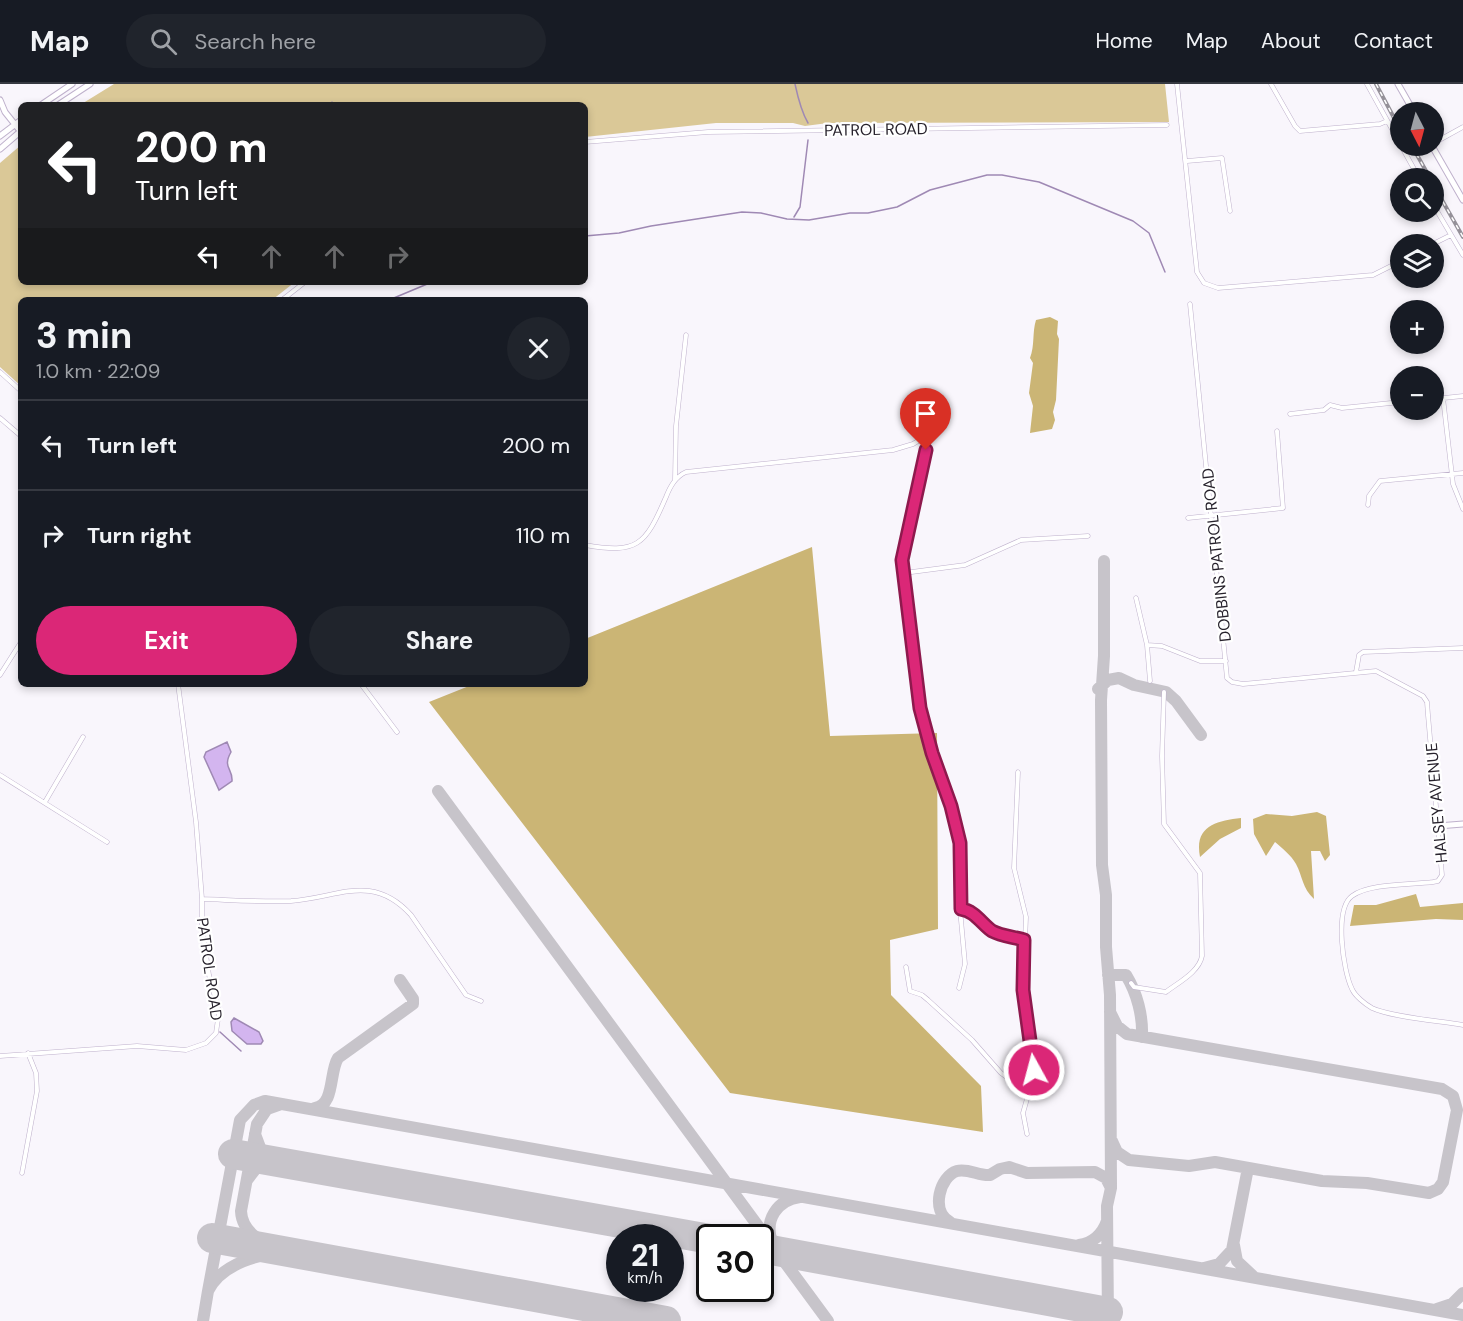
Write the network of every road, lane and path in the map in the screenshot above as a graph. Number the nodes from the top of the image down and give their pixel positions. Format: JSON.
{"nodes":[{"id":1,"x":72,"y":84,"type":"edge"},
{"id":2,"x":90,"y":84,"type":"edge"},
{"id":3,"x":1177,"y":84,"type":"edge"},
{"id":4,"x":1271,"y":84,"type":"edge"},
{"id":5,"x":1367,"y":84,"type":"edge"},
{"id":6,"x":1398,"y":84,"type":"edge"},
{"id":7,"x":0,"y":100,"type":"edge"},
{"id":8,"x":45,"y":102,"type":"edge"},
{"id":9,"x":63,"y":102,"type":"edge"},
{"id":10,"x":1408,"y":102,"type":"edge"},
{"id":11,"x":1387,"y":121,"type":"junction"},
{"id":12,"x":18,"y":122,"type":"edge"},
{"id":13,"x":15,"y":124,"type":"junction"},
{"id":14,"x":1167,"y":125,"type":"dead end"},
{"id":15,"x":1463,"y":127,"type":"edge"},
{"id":16,"x":18,"y":128,"type":"edge"},
{"id":17,"x":18,"y":134,"type":"edge"},
{"id":18,"x":0,"y":136,"type":"edge"},
{"id":19,"x":1444,"y":138,"type":"edge"},
{"id":20,"x":588,"y":142,"type":"edge"},
{"id":21,"x":0,"y":149,"type":"edge"},
{"id":22,"x":1439,"y":156,"type":"edge"},
{"id":23,"x":1187,"y":161,"type":"junction"},
{"id":24,"x":1413,"y":168,"type":"edge"},
{"id":25,"x":1463,"y":200,"type":"edge"},
{"id":26,"x":1230,"y":211,"type":"dead end"},
{"id":27,"x":1443,"y":222,"type":"edge"},
{"id":28,"x":1451,"y":235,"type":"junction"},
{"id":29,"x":1444,"y":238,"type":"edge"},
{"id":30,"x":1463,"y":255,"type":"edge"},
{"id":31,"x":1390,"y":266,"type":"edge"},
{"id":32,"x":301,"y":285,"type":"edge"},
{"id":33,"x":286,"y":297,"type":"edge"},
{"id":34,"x":1190,"y":304,"type":"dead end"},
{"id":35,"x":686,"y":336,"type":"dead end"},
{"id":36,"x":0,"y":372,"type":"edge"},
{"id":37,"x":18,"y":388,"type":"edge"},
{"id":38,"x":1463,"y":396,"type":"edge"},
{"id":39,"x":1444,"y":398,"type":"edge"},
{"id":40,"x":1390,"y":403,"type":"edge"},
{"id":41,"x":1444,"y":407,"type":"edge"},
{"id":42,"x":1290,"y":414,"type":"dead end"},
{"id":43,"x":0,"y":418,"type":"edge"},
{"id":44,"x":1277,"y":431,"type":"dead end"},
{"id":45,"x":18,"y":433,"type":"edge"},
{"id":46,"x":923,"y":438,"type":"dead end"},
{"id":47,"x":926,"y":450,"type":"dead end"},
{"id":48,"x":1451,"y":473,"type":"junction"},
{"id":49,"x":1463,"y":473,"type":"edge"},
{"id":50,"x":675,"y":480,"type":"junction"},
{"id":51,"x":1368,"y":505,"type":"dead end"},
{"id":52,"x":1463,"y":509,"type":"edge"},
{"id":53,"x":1212,"y":517,"type":"junction"},
{"id":54,"x":1188,"y":518,"type":"dead end"},
{"id":55,"x":1088,"y":536,"type":"dead end"},
{"id":56,"x":588,"y":545,"type":"edge"},
{"id":57,"x":904,"y":573,"type":"junction"},
{"id":58,"x":1136,"y":598,"type":"dead end"},
{"id":59,"x":1147,"y":645,"type":"junction"},
{"id":60,"x":18,"y":647,"type":"edge"},
{"id":61,"x":1463,"y":648,"type":"edge"},
{"id":62,"x":1226,"y":661,"type":"junction"},
{"id":63,"x":1356,"y":672,"type":"junction"},
{"id":64,"x":0,"y":675,"type":"edge"},
{"id":65,"x":1227,"y":678,"type":"joint"},
{"id":66,"x":1150,"y":681,"type":"dead end"},
{"id":67,"x":178,"y":687,"type":"edge"},
{"id":68,"x":363,"y":687,"type":"edge"},
{"id":69,"x":1164,"y":692,"type":"dead end"},
{"id":70,"x":397,"y":732,"type":"dead end"},
{"id":71,"x":83,"y":737,"type":"dead end"},
{"id":72,"x":1018,"y":772,"type":"dead end"},
{"id":73,"x":0,"y":775,"type":"edge"},
{"id":74,"x":45,"y":802,"type":"junction"},
{"id":75,"x":1463,"y":824,"type":"edge"},
{"id":76,"x":1438,"y":826,"type":"junction"},
{"id":77,"x":107,"y":842,"type":"dead end"},
{"id":78,"x":202,"y":899,"type":"junction"},
{"id":79,"x":961,"y":909,"type":"junction"},
{"id":80,"x":1024,"y":940,"type":"junction"},
{"id":81,"x":906,"y":967,"type":"dead end"},
{"id":82,"x":1131,"y":983,"type":"dead end"},
{"id":83,"x":959,"y":988,"type":"dead end"},
{"id":84,"x":481,"y":1000,"type":"dead end"},
{"id":85,"x":1463,"y":1025,"type":"edge"},
{"id":86,"x":28,"y":1053,"type":"junction"},
{"id":87,"x":0,"y":1056,"type":"edge"},
{"id":88,"x":1027,"y":1092,"type":"junction"},
{"id":89,"x":1027,"y":1134,"type":"dead end"},
{"id":90,"x":22,"y":1173,"type":"dead end"}],
"edges":[{"from":1,"to":8,"type":"main road"},
{"from":2,"to":9,"type":"main road"},
{"from":3,"to":23,"type":"street"},
{"from":4,"to":11,"type":"street"},
{"from":5,"to":11,"type":"street"},
{"from":6,"to":10,"type":"main road"},
{"from":7,"to":13,"type":"main road"},
{"from":11,"to":24,"type":"street"},
{"from":12,"to":13,"type":"main road"},
{"from":13,"to":16,"type":"main road"},
{"from":13,"to":18,"type":"main road"},
{"from":14,"to":20,"type":"street","name":"PATROL ROAD"},
{"from":15,"to":19,"type":"street"},
{"from":17,"to":21,"type":"main road"},
{"from":22,"to":25,"type":"main road"},
{"from":23,"to":26,"type":"street"},
{"from":23,"to":31,"type":"street"},
{"from":27,"to":28,"type":"street"},
{"from":28,"to":29,"type":"street"},
{"from":28,"to":30,"type":"street"},
{"from":32,"to":33,"type":"street"},
{"from":34,"to":53,"type":"street","name":"DOBBINS PATROL ROAD"},
{"from":35,"to":50,"type":"street"},
{"from":36,"to":37,"type":"street"},
{"from":38,"to":39,"type":"street"},
{"from":40,"to":42,"type":"street"},
{"from":41,"to":48,"type":"street"},
{"from":43,"to":45,"type":"street"},
{"from":44,"to":53,"type":"street"},
{"from":46,"to":50,"type":"street"},
{"from":47,"to":57,"type":"street"},
{"from":48,"to":49,"type":"street"},
{"from":48,"to":51,"type":"street"},
{"from":48,"to":52,"type":"street"},
{"from":50,"to":56,"type":"street"},
{"from":53,"to":54,"type":"street"},
{"from":53,"to":62,"type":"street","name":"DOBBINS PATROL ROAD"},
{"from":55,"to":57,"type":"street"},
{"from":57,"to":79,"type":"street"},
{"from":58,"to":59,"type":"street"},
{"from":59,"to":62,"type":"street"},
{"from":59,"to":66,"type":"street"},
{"from":60,"to":64,"type":"street"},
{"from":61,"to":63,"type":"street"},
{"from":62,"to":65,"type":"street","name":"DOBBINS PATROL ROAD"},
{"from":63,"to":65,"type":"street","name":"HALSEY AVENUE"},
{"from":63,"to":76,"type":"street","name":"HALSEY AVENUE"},
{"from":67,"to":78,"type":"street","name":"PATROL ROAD"},
{"from":68,"to":70,"type":"street"},
{"from":69,"to":82,"type":"street"},
{"from":71,"to":74,"type":"street"},
{"from":72,"to":80,"type":"street"},
{"from":73,"to":74,"type":"street"},
{"from":74,"to":77,"type":"street"},
{"from":75,"to":76,"type":"main road"},
{"from":76,"to":85,"type":"street","name":"HALSEY AVENUE"},
{"from":78,"to":84,"type":"street"},
{"from":78,"to":86,"type":"street","name":"PATROL ROAD"},
{"from":79,"to":80,"type":"street"},
{"from":79,"to":83,"type":"street"},
{"from":80,"to":88,"type":"street"},
{"from":81,"to":88,"type":"street"},
{"from":86,"to":87,"type":"street","name":"PATROL ROAD"},
{"from":86,"to":90,"type":"street"},
{"from":88,"to":89,"type":"street"}]}
